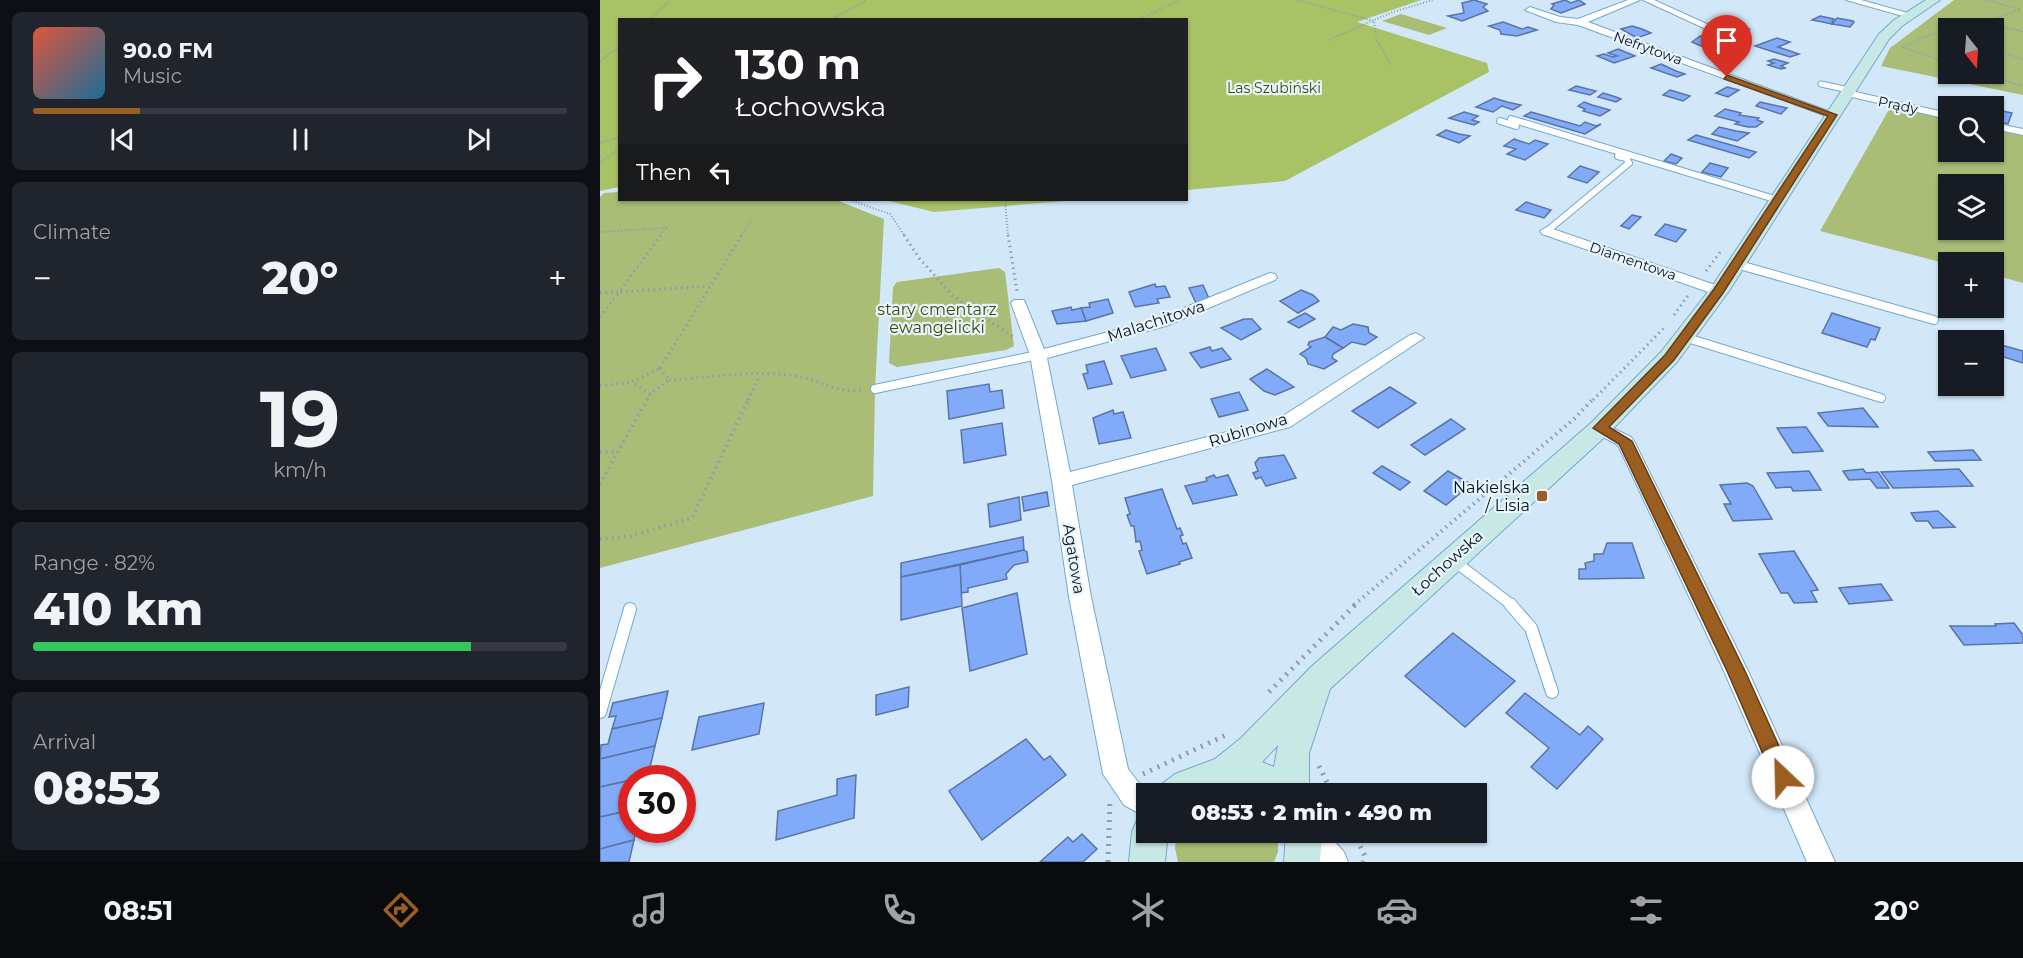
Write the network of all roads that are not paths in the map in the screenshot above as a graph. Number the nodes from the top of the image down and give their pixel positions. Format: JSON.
{"nodes":[{"id":1,"x":1636,"y":0,"type":"edge"},
{"id":2,"x":1647,"y":0,"type":"edge"},
{"id":3,"x":1850,"y":0,"type":"edge"},
{"id":4,"x":1934,"y":0,"type":"edge"},
{"id":5,"x":1530,"y":10,"type":"dead end"},
{"id":6,"x":1911,"y":15,"type":"junction"},
{"id":7,"x":1579,"y":22,"type":"junction"},
{"id":8,"x":1735,"y":39,"type":"dead end"},
{"id":9,"x":1821,"y":84,"type":"dead end"},
{"id":10,"x":1848,"y":92,"type":"junction"},
{"id":11,"x":1938,"y":114,"type":"edge"},
{"id":12,"x":1833,"y":115,"type":"junction"},
{"id":13,"x":1511,"y":118,"type":"dead end"},
{"id":14,"x":1500,"y":121,"type":"dead end"},
{"id":15,"x":2004,"y":128,"type":"edge"},
{"id":16,"x":2023,"y":132,"type":"edge"},
{"id":17,"x":1778,"y":200,"type":"junction"},
{"id":18,"x":1547,"y":231,"type":"joint"},
{"id":19,"x":1736,"y":264,"type":"junction"},
{"id":20,"x":1270,"y":277,"type":"dead end"},
{"id":21,"x":1719,"y":291,"type":"junction"},
{"id":22,"x":1019,"y":303,"type":"road end"},
{"id":23,"x":1934,"y":320,"type":"dead end"},
{"id":24,"x":1684,"y":338,"type":"junction"},
{"id":25,"x":1416,"y":339,"type":"dead end"},
{"id":26,"x":1038,"y":355,"type":"junction"},
{"id":27,"x":875,"y":388,"type":"road end"},
{"id":28,"x":1881,"y":398,"type":"dead end"},
{"id":29,"x":1600,"y":428,"type":"junction"},
{"id":30,"x":1062,"y":481,"type":"junction"},
{"id":31,"x":1452,"y":559,"type":"junction"},
{"id":32,"x":630,"y":609,"type":"dead end"},
{"id":33,"x":1323,"y":675,"type":"junction"},
{"id":34,"x":1552,"y":692,"type":"dead end"},
{"id":35,"x":600,"y":712,"type":"edge"},
{"id":36,"x":1224,"y":772,"type":"junction"},
{"id":37,"x":1193,"y":783,"type":"edge"},
{"id":38,"x":1270,"y":783,"type":"edge"},
{"id":39,"x":1291,"y":783,"type":"edge"},
{"id":40,"x":1136,"y":798,"type":"edge"},
{"id":41,"x":1149,"y":843,"type":"edge"},
{"id":42,"x":1303,"y":843,"type":"edge"},
{"id":43,"x":1318,"y":843,"type":"edge"},
{"id":44,"x":1147,"y":862,"type":"edge"},
{"id":45,"x":1302,"y":862,"type":"edge"},
{"id":46,"x":1334,"y":862,"type":"edge"},
{"id":47,"x":1821,"y":862,"type":"edge"}],
"edges":[{"from":1,"to":7,"type":"street"},
{"from":2,"to":8,"type":"street"},
{"from":3,"to":6,"type":"street"},
{"from":4,"to":6,"type":"main road","name":"Łochowska"},
{"from":5,"to":7,"type":"street","name":"Nefrytowa"},
{"from":6,"to":10,"type":"main road","name":"Łochowska"},
{"from":7,"to":12,"type":"street","name":"Nefrytowa"},
{"from":9,"to":10,"type":"lane"},
{"from":10,"to":11,"type":"street","name":"Prądy"},
{"from":10,"to":12,"type":"main road","name":"Łochowska"},
{"from":12,"to":17,"type":"main road","name":"Łochowska"},
{"from":13,"to":17,"type":"lane"},
{"from":14,"to":18,"type":"lane"},
{"from":15,"to":16,"type":"street"},
{"from":17,"to":19,"type":"main road","name":"Łochowska"},
{"from":18,"to":21,"type":"street","name":"Diamentowa"},
{"from":19,"to":21,"type":"main road","name":"Łochowska"},
{"from":19,"to":23,"type":"lane"},
{"from":20,"to":26,"type":"street","name":"Malachitowa"},
{"from":21,"to":24,"type":"main road","name":"Łochowska"},
{"from":22,"to":26,"type":"street","name":"Agatowa"},
{"from":24,"to":28,"type":"lane"},
{"from":24,"to":29,"type":"main road","name":"Łochowska"},
{"from":25,"to":30,"type":"street","name":"Rubinowa"},
{"from":26,"to":27,"type":"lane"},
{"from":26,"to":30,"type":"street","name":"Agatowa"},
{"from":29,"to":31,"type":"main road","name":"Łochowska"},
{"from":29,"to":47,"type":"street"},
{"from":30,"to":40,"type":"street","name":"Agatowa"},
{"from":31,"to":33,"type":"main road","name":"Łochowska"},
{"from":31,"to":34,"type":"lane"},
{"from":32,"to":35,"type":"lane"},
{"from":33,"to":36,"type":"main road","name":"Łochowska"},
{"from":33,"to":39,"type":"main road","name":"Łochowska"},
{"from":36,"to":37,"type":"main road"},
{"from":36,"to":38,"type":"main road"},
{"from":41,"to":44,"type":"main road"},
{"from":42,"to":45,"type":"main road"},
{"from":43,"to":46,"type":"street"}]}
